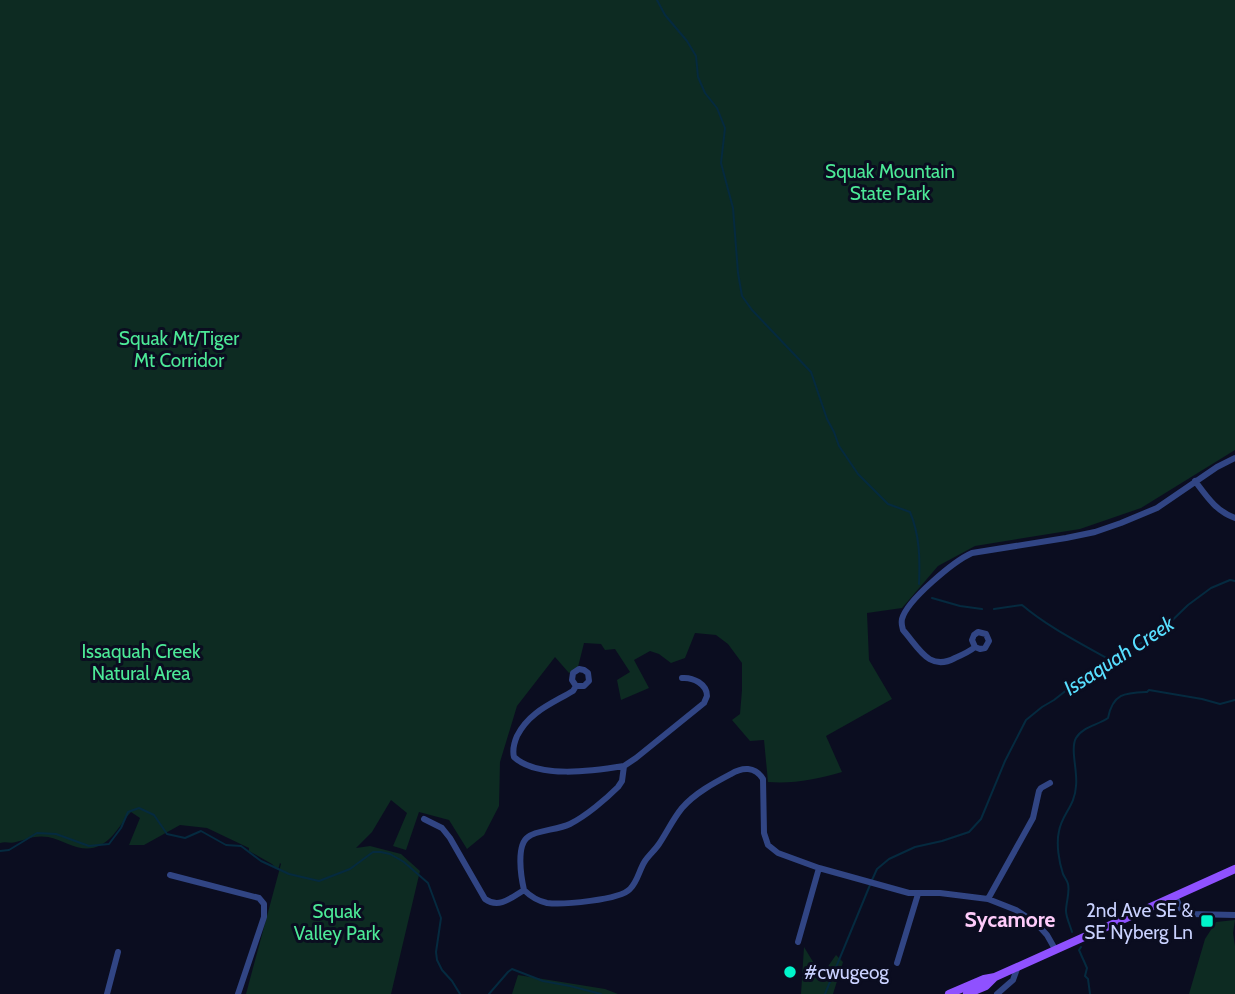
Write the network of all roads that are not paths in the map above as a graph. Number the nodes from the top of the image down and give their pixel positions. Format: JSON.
{"nodes":[{"id":1,"x":1235,"y":458,"type":"edge"},
{"id":2,"x":1195,"y":481,"type":"junction"},
{"id":3,"x":1235,"y":518,"type":"edge"},
{"id":4,"x":975,"y":647,"type":"dead end"},
{"id":5,"x":682,"y":678,"type":"dead end"},
{"id":6,"x":576,"y":686,"type":"dead end"},
{"id":7,"x":624,"y":766,"type":"junction"},
{"id":8,"x":1050,"y":783,"type":"dead end"},
{"id":9,"x":424,"y":819,"type":"dead end"},
{"id":10,"x":819,"y":868,"type":"junction"},
{"id":11,"x":1235,"y":869,"type":"edge"},
{"id":12,"x":170,"y":875,"type":"dead end"},
{"id":13,"x":524,"y":890,"type":"junction"},
{"id":14,"x":918,"y":894,"type":"junction"},
{"id":15,"x":1175,"y":896,"type":"junction"},
{"id":16,"x":988,"y":900,"type":"junction"},
{"id":17,"x":1235,"y":915,"type":"edge"},
{"id":18,"x":799,"y":942,"type":"dead end"},
{"id":19,"x":1055,"y":949,"type":"junction"},
{"id":20,"x":118,"y":952,"type":"dead end"},
{"id":21,"x":897,"y":963,"type":"dead end"},
{"id":22,"x":1018,"y":966,"type":"junction"},
{"id":23,"x":995,"y":977,"type":"junction"},
{"id":24,"x":107,"y":994,"type":"edge"},
{"id":25,"x":238,"y":994,"type":"edge"},
{"id":26,"x":949,"y":994,"type":"edge"},
{"id":27,"x":967,"y":994,"type":"edge"},
{"id":28,"x":996,"y":994,"type":"edge"}],
"edges":[{"from":1,"to":2,"type":"street"},
{"from":2,"to":3,"type":"street"},
{"from":2,"to":4,"type":"street"},
{"from":5,"to":7,"type":"street"},
{"from":6,"to":7,"type":"street"},
{"from":7,"to":13,"type":"street"},
{"from":8,"to":16,"type":"street"},
{"from":9,"to":13,"type":"street"},
{"from":10,"to":13,"type":"street"},
{"from":10,"to":14,"type":"street"},
{"from":10,"to":18,"type":"street"},
{"from":11,"to":15,"type":"main road"},
{"from":12,"to":25,"type":"street"},
{"from":14,"to":16,"type":"street"},
{"from":14,"to":21,"type":"street"},
{"from":15,"to":17,"type":"street"},
{"from":15,"to":19,"type":"main road"},
{"from":16,"to":19,"type":"street"},
{"from":19,"to":22,"type":"main road"},
{"from":20,"to":24,"type":"street"},
{"from":22,"to":23,"type":"main road"},
{"from":22,"to":28,"type":"street"},
{"from":23,"to":26,"type":"main road"},
{"from":23,"to":27,"type":"main road"}]}
